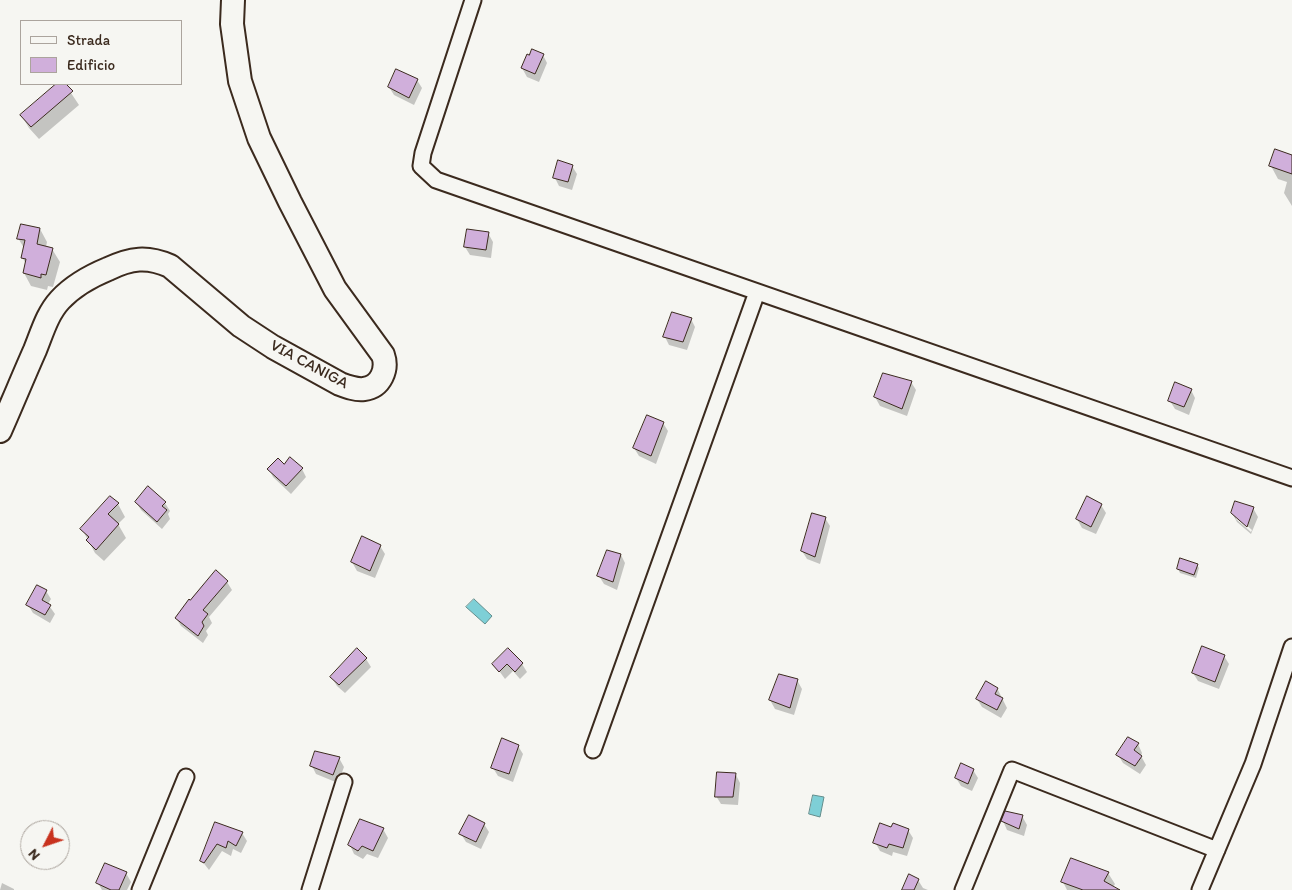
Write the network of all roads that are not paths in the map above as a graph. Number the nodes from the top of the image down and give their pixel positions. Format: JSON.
{"nodes":[{"id":1,"x":233,"y":0,"type":"edge"},
{"id":2,"x":473,"y":0,"type":"edge"},
{"id":3,"x":757,"y":292,"type":"junction"},
{"id":4,"x":0,"y":431,"type":"edge"},
{"id":5,"x":1292,"y":478,"type":"edge"},
{"id":6,"x":1292,"y":647,"type":"edge"},
{"id":7,"x":593,"y":750,"type":"dead end"},
{"id":8,"x":186,"y":777,"type":"dead end"},
{"id":9,"x":344,"y":782,"type":"dead end"},
{"id":10,"x":1217,"y":850,"type":"junction"},
{"id":11,"x":140,"y":890,"type":"edge"},
{"id":12,"x":310,"y":890,"type":"edge"},
{"id":13,"x":962,"y":890,"type":"edge"},
{"id":14,"x":1200,"y":890,"type":"edge"}],
"edges":[{"from":1,"to":4,"type":"street","name":"VIA CANIGA"},
{"from":2,"to":3,"type":"street"},
{"from":3,"to":5,"type":"street"},
{"from":3,"to":7,"type":"street"},
{"from":6,"to":10,"type":"street"},
{"from":8,"to":11,"type":"street"},
{"from":9,"to":12,"type":"street"},
{"from":10,"to":13,"type":"street"},
{"from":10,"to":14,"type":"street"}]}
